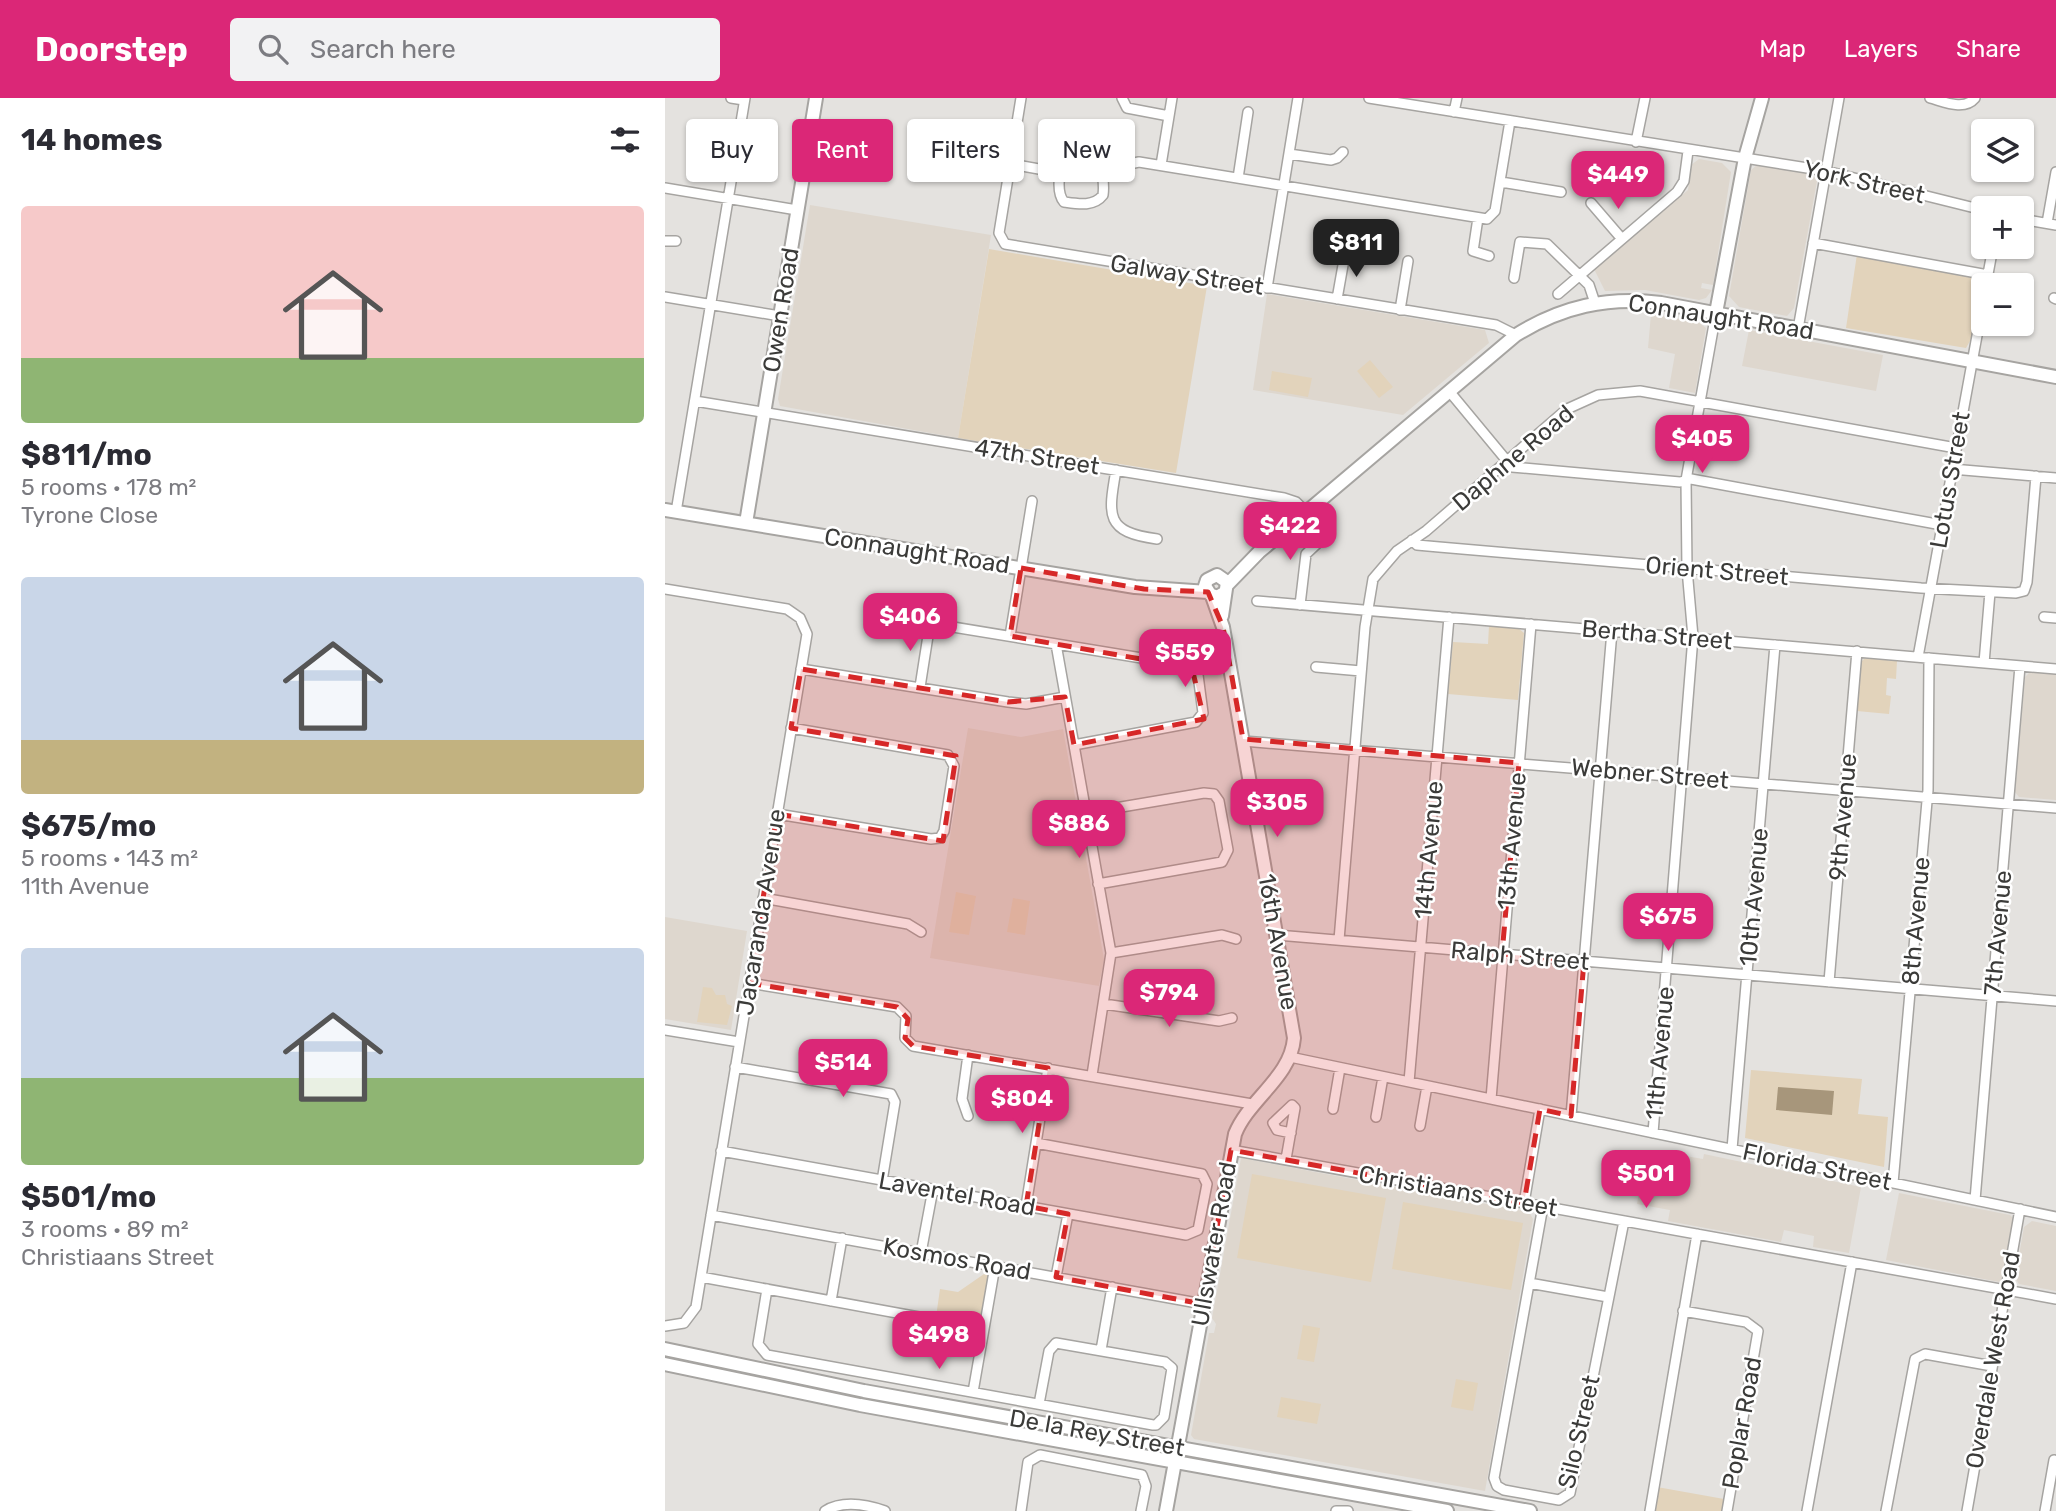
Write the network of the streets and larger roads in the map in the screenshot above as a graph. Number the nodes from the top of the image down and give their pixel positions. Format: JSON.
{"nodes":[{"id":1,"x":731,"y":98,"type":"edge"},
{"id":2,"x":816,"y":98,"type":"edge"},
{"id":3,"x":1021,"y":98,"type":"edge"},
{"id":4,"x":1122,"y":98,"type":"edge"},
{"id":5,"x":1172,"y":98,"type":"edge"},
{"id":6,"x":1298,"y":98,"type":"edge"},
{"id":7,"x":1369,"y":98,"type":"edge"},
{"id":8,"x":1457,"y":98,"type":"edge"},
{"id":9,"x":1645,"y":98,"type":"edge"},
{"id":10,"x":1762,"y":98,"type":"edge"},
{"id":11,"x":1839,"y":98,"type":"edge"},
{"id":12,"x":1930,"y":98,"type":"edge"},
{"id":13,"x":1976,"y":98,"type":"edge"},
{"id":14,"x":745,"y":99,"type":"edge"},
{"id":15,"x":1248,"y":112,"type":"dead end"},
{"id":16,"x":1454,"y":112,"type":"junction"},
{"id":17,"x":1169,"y":116,"type":"junction"},
{"id":18,"x":1018,"y":119,"type":"edge"},
{"id":19,"x":1510,"y":121,"type":"junction"},
{"id":20,"x":1636,"y":142,"type":"junction"},
{"id":21,"x":1688,"y":151,"type":"junction"},
{"id":22,"x":1343,"y":152,"type":"dead end"},
{"id":23,"x":1289,"y":154,"type":"junction"},
{"id":24,"x":1745,"y":158,"type":"junction"},
{"id":25,"x":1135,"y":162,"type":"edge"},
{"id":26,"x":1161,"y":165,"type":"junction"},
{"id":27,"x":1826,"y":171,"type":"junction"},
{"id":28,"x":2056,"y":172,"type":"edge"},
{"id":29,"x":1238,"y":178,"type":"junction"},
{"id":30,"x":1008,"y":182,"type":"edge"},
{"id":31,"x":1060,"y":182,"type":"edge"},
{"id":32,"x":1101,"y":182,"type":"edge"},
{"id":33,"x":1501,"y":182,"type":"junction"},
{"id":34,"x":1283,"y":186,"type":"junction"},
{"id":35,"x":665,"y":188,"type":"edge"},
{"id":36,"x":1561,"y":192,"type":"dead end"},
{"id":37,"x":728,"y":199,"type":"junction"},
{"id":38,"x":1591,"y":203,"type":"dead end"},
{"id":39,"x":1971,"y":207,"type":"edge"},
{"id":40,"x":797,"y":211,"type":"junction"},
{"id":41,"x":1478,"y":218,"type":"junction"},
{"id":42,"x":2051,"y":224,"type":"edge"},
{"id":43,"x":1622,"y":239,"type":"junction"},
{"id":44,"x":665,"y":241,"type":"edge"},
{"id":45,"x":676,"y":241,"type":"dead end"},
{"id":46,"x":1813,"y":243,"type":"junction"},
{"id":47,"x":1345,"y":254,"type":"dead end"},
{"id":48,"x":1489,"y":256,"type":"dead end"},
{"id":49,"x":1408,"y":261,"type":"dead end"},
{"id":50,"x":1579,"y":276,"type":"junction"},
{"id":51,"x":1971,"y":277,"type":"edge"},
{"id":52,"x":1514,"y":278,"type":"dead end"},
{"id":53,"x":1267,"y":288,"type":"junction"},
{"id":54,"x":1558,"y":294,"type":"dead end"},
{"id":55,"x":665,"y":296,"type":"edge"},
{"id":56,"x":1337,"y":299,"type":"junction"},
{"id":57,"x":1595,"y":303,"type":"junction"},
{"id":58,"x":712,"y":304,"type":"junction"},
{"id":59,"x":1399,"y":310,"type":"junction"},
{"id":60,"x":1716,"y":313,"type":"junction"},
{"id":61,"x":780,"y":316,"type":"junction"},
{"id":62,"x":1798,"y":329,"type":"junction"},
{"id":63,"x":1516,"y":335,"type":"junction"},
{"id":64,"x":1977,"y":336,"type":"edge"},
{"id":65,"x":1972,"y":361,"type":"junction"},
{"id":66,"x":2056,"y":376,"type":"edge"},
{"id":67,"x":1448,"y":391,"type":"junction"},
{"id":68,"x":1700,"y":400,"type":"junction"},
{"id":69,"x":695,"y":401,"type":"junction"},
{"id":70,"x":764,"y":412,"type":"junction"},
{"id":71,"x":1956,"y":448,"type":"junction"},
{"id":72,"x":1506,"y":461,"type":"junction"},
{"id":73,"x":1952,"y":469,"type":"junction"},
{"id":74,"x":1116,"y":470,"type":"junction"},
{"id":75,"x":2036,"y":476,"type":"junction"},
{"id":76,"x":2056,"y":478,"type":"edge"},
{"id":77,"x":1686,"y":480,"type":"junction"},
{"id":78,"x":1032,"y":501,"type":"dead end"},
{"id":79,"x":671,"y":511,"type":"edge"},
{"id":80,"x":1306,"y":512,"type":"junction"},
{"id":81,"x":746,"y":523,"type":"junction"},
{"id":82,"x":1942,"y":525,"type":"junction"},
{"id":83,"x":1157,"y":539,"type":"dead end"},
{"id":84,"x":1321,"y":540,"type":"dead end"},
{"id":85,"x":1412,"y":540,"type":"junction"},
{"id":86,"x":1020,"y":569,"type":"junction"},
{"id":87,"x":1688,"y":569,"type":"junction"},
{"id":88,"x":1216,"y":587,"type":"junction"},
{"id":89,"x":1930,"y":588,"type":"junction"},
{"id":90,"x":665,"y":589,"type":"edge"},
{"id":91,"x":1990,"y":592,"type":"junction"},
{"id":92,"x":1257,"y":601,"type":"dead end"},
{"id":93,"x":1300,"y":605,"type":"junction"},
{"id":94,"x":1367,"y":610,"type":"junction"},
{"id":95,"x":886,"y":615,"type":"dead end"},
{"id":96,"x":1449,"y":617,"type":"junction"},
{"id":97,"x":2044,"y":617,"type":"dead end"},
{"id":98,"x":2056,"y":618,"type":"edge"},
{"id":99,"x":930,"y":623,"type":"junction"},
{"id":100,"x":1531,"y":624,"type":"junction"},
{"id":101,"x":1612,"y":631,"type":"junction"},
{"id":102,"x":1010,"y":636,"type":"junction"},
{"id":103,"x":1693,"y":638,"type":"junction"},
{"id":104,"x":1056,"y":644,"type":"junction"},
{"id":105,"x":1775,"y":645,"type":"junction"},
{"id":106,"x":1857,"y":651,"type":"junction"},
{"id":107,"x":1918,"y":657,"type":"junction"},
{"id":108,"x":1929,"y":658,"type":"junction"},
{"id":109,"x":1984,"y":663,"type":"junction"},
{"id":110,"x":2020,"y":666,"type":"junction"},
{"id":111,"x":1317,"y":667,"type":"dead end"},
{"id":112,"x":801,"y":669,"type":"junction"},
{"id":113,"x":2056,"y":669,"type":"edge"},
{"id":114,"x":1361,"y":671,"type":"junction"},
{"id":115,"x":920,"y":687,"type":"junction"},
{"id":116,"x":1065,"y":697,"type":"junction"},
{"id":117,"x":791,"y":729,"type":"junction"},
{"id":118,"x":1243,"y":741,"type":"junction"},
{"id":119,"x":1074,"y":745,"type":"junction"},
{"id":120,"x":1355,"y":749,"type":"junction"},
{"id":121,"x":1437,"y":756,"type":"junction"},
{"id":122,"x":1519,"y":763,"type":"junction"},
{"id":123,"x":1600,"y":770,"type":"junction"},
{"id":124,"x":1682,"y":777,"type":"junction"},
{"id":125,"x":1764,"y":783,"type":"junction"},
{"id":126,"x":1845,"y":790,"type":"junction"},
{"id":127,"x":1927,"y":797,"type":"junction"},
{"id":128,"x":2008,"y":804,"type":"junction"},
{"id":129,"x":2056,"y":808,"type":"edge"},
{"id":130,"x":1086,"y":813,"type":"junction"},
{"id":131,"x":777,"y":814,"type":"junction"},
{"id":132,"x":1098,"y":884,"type":"junction"},
{"id":133,"x":763,"y":898,"type":"junction"},
{"id":134,"x":921,"y":932,"type":"dead end"},
{"id":135,"x":1277,"y":935,"type":"junction"},
{"id":136,"x":1236,"y":939,"type":"dead end"},
{"id":137,"x":1339,"y":940,"type":"junction"},
{"id":138,"x":1421,"y":947,"type":"junction"},
{"id":139,"x":1111,"y":953,"type":"junction"},
{"id":140,"x":1502,"y":954,"type":"junction"},
{"id":141,"x":1584,"y":961,"type":"junction"},
{"id":142,"x":1667,"y":968,"type":"junction"},
{"id":143,"x":1747,"y":975,"type":"junction"},
{"id":144,"x":1829,"y":982,"type":"junction"},
{"id":145,"x":749,"y":983,"type":"junction"},
{"id":146,"x":1910,"y":989,"type":"junction"},
{"id":147,"x":1992,"y":996,"type":"junction"},
{"id":148,"x":2056,"y":1001,"type":"edge"},
{"id":149,"x":1104,"y":1004,"type":"junction"},
{"id":150,"x":1232,"y":1018,"type":"dead end"},
{"id":151,"x":665,"y":1030,"type":"edge"},
{"id":152,"x":739,"y":1042,"type":"junction"},
{"id":153,"x":968,"y":1055,"type":"junction"},
{"id":154,"x":1290,"y":1057,"type":"junction"},
{"id":155,"x":735,"y":1067,"type":"junction"},
{"id":156,"x":1048,"y":1068,"type":"junction"},
{"id":157,"x":1340,"y":1068,"type":"junction"},
{"id":158,"x":1092,"y":1076,"type":"junction"},
{"id":159,"x":1384,"y":1077,"type":"junction"},
{"id":160,"x":1409,"y":1082,"type":"junction"},
{"id":161,"x":1427,"y":1086,"type":"junction"},
{"id":162,"x":1490,"y":1099,"type":"junction"},
{"id":163,"x":1252,"y":1104,"type":"junction"},
{"id":164,"x":1333,"y":1109,"type":"dead end"},
{"id":165,"x":1540,"y":1109,"type":"junction"},
{"id":166,"x":968,"y":1116,"type":"dead end"},
{"id":167,"x":1571,"y":1116,"type":"junction"},
{"id":168,"x":1376,"y":1117,"type":"dead end"},
{"id":169,"x":1420,"y":1126,"type":"dead end"},
{"id":170,"x":1291,"y":1133,"type":"dead end"},
{"id":171,"x":1653,"y":1133,"type":"junction"},
{"id":172,"x":1036,"y":1143,"type":"junction"},
{"id":173,"x":1732,"y":1149,"type":"junction"},
{"id":174,"x":1231,"y":1150,"type":"junction"},
{"id":175,"x":721,"y":1151,"type":"junction"},
{"id":176,"x":1286,"y":1159,"type":"junction"},
{"id":177,"x":883,"y":1181,"type":"junction"},
{"id":178,"x":1893,"y":1183,"type":"junction"},
{"id":179,"x":933,"y":1189,"type":"junction"},
{"id":180,"x":1975,"y":1200,"type":"junction"},
{"id":181,"x":1524,"y":1203,"type":"junction"},
{"id":182,"x":1026,"y":1206,"type":"junction"},
{"id":183,"x":1543,"y":1206,"type":"junction"},
{"id":184,"x":2020,"y":1209,"type":"junction"},
{"id":185,"x":711,"y":1214,"type":"junction"},
{"id":186,"x":1067,"y":1214,"type":"junction"},
{"id":187,"x":2056,"y":1217,"type":"edge"},
{"id":188,"x":1625,"y":1221,"type":"junction"},
{"id":189,"x":1697,"y":1234,"type":"junction"},
{"id":190,"x":842,"y":1238,"type":"junction"},
{"id":191,"x":921,"y":1252,"type":"junction"},
{"id":192,"x":1852,"y":1262,"type":"junction"},
{"id":193,"x":995,"y":1266,"type":"junction"},
{"id":194,"x":701,"y":1277,"type":"junction"},
{"id":195,"x":1056,"y":1277,"type":"junction"},
{"id":196,"x":1529,"y":1283,"type":"junction"},
{"id":197,"x":1112,"y":1287,"type":"junction"},
{"id":198,"x":767,"y":1289,"type":"junction"},
{"id":199,"x":2006,"y":1290,"type":"junction"},
{"id":200,"x":1608,"y":1297,"type":"junction"},
{"id":201,"x":2056,"y":1299,"type":"edge"},
{"id":202,"x":831,"y":1301,"type":"junction"},
{"id":203,"x":1203,"y":1304,"type":"junction"},
{"id":204,"x":1683,"y":1311,"type":"junction"},
{"id":205,"x":665,"y":1326,"type":"edge"},
{"id":206,"x":984,"y":1329,"type":"junction"},
{"id":207,"x":665,"y":1349,"type":"edge"},
{"id":208,"x":1101,"y":1350,"type":"junction"},
{"id":209,"x":665,"y":1364,"type":"edge"},
{"id":210,"x":1993,"y":1366,"type":"junction"},
{"id":211,"x":973,"y":1392,"type":"junction"},
{"id":212,"x":1039,"y":1404,"type":"junction"},
{"id":213,"x":1178,"y":1447,"type":"junction"},
{"id":214,"x":2055,"y":1460,"type":"edge"},
{"id":215,"x":1175,"y":1462,"type":"junction"},
{"id":216,"x":825,"y":1511,"type":"edge"},
{"id":217,"x":885,"y":1511,"type":"edge"},
{"id":218,"x":1021,"y":1511,"type":"edge"},
{"id":219,"x":1141,"y":1511,"type":"edge"},
{"id":220,"x":1166,"y":1511,"type":"edge"},
{"id":221,"x":1336,"y":1511,"type":"edge"},
{"id":222,"x":1348,"y":1511,"type":"edge"},
{"id":223,"x":1447,"y":1511,"type":"edge"},
{"id":224,"x":1530,"y":1511,"type":"edge"},
{"id":225,"x":1650,"y":1511,"type":"edge"},
{"id":226,"x":1727,"y":1511,"type":"edge"},
{"id":227,"x":1807,"y":1511,"type":"edge"},
{"id":228,"x":1887,"y":1511,"type":"edge"},
{"id":229,"x":1966,"y":1511,"type":"edge"},
{"id":230,"x":2045,"y":1511,"type":"edge"}],
"edges":[{"from":1,"to":14,"type":"street"},
{"from":2,"to":40,"type":"street","name":"Owen Road"},
{"from":3,"to":18,"type":"street","name":"Galway Street"},
{"from":4,"to":17,"type":"street"},
{"from":5,"to":17,"type":"street"},
{"from":6,"to":23,"type":"street"},
{"from":7,"to":16,"type":"street","name":"York Street"},
{"from":8,"to":16,"type":"street"},
{"from":9,"to":20,"type":"street"},
{"from":10,"to":24,"type":"street"},
{"from":11,"to":27,"type":"street"},
{"from":12,"to":13,"type":"street"},
{"from":14,"to":37,"type":"street"},
{"from":15,"to":29,"type":"street"},
{"from":16,"to":19,"type":"street","name":"York Street"},
{"from":17,"to":26,"type":"street"},
{"from":19,"to":20,"type":"street","name":"York Street"},
{"from":19,"to":33,"type":"street"},
{"from":20,"to":21,"type":"street","name":"York Street"},
{"from":21,"to":24,"type":"street","name":"York Street"},
{"from":21,"to":43,"type":"street"},
{"from":22,"to":23,"type":"street"},
{"from":23,"to":34,"type":"street"},
{"from":24,"to":27,"type":"street","name":"York Street"},
{"from":24,"to":60,"type":"street"},
{"from":25,"to":26,"type":"street"},
{"from":26,"to":29,"type":"street"},
{"from":27,"to":39,"type":"street","name":"York Street"},
{"from":27,"to":46,"type":"street"},
{"from":28,"to":42,"type":"street"},
{"from":29,"to":34,"type":"street"},
{"from":30,"to":53,"type":"street","name":"Galway Street"},
{"from":31,"to":32,"type":"street"},
{"from":33,"to":36,"type":"street"},
{"from":33,"to":41,"type":"street"},
{"from":34,"to":41,"type":"street"},
{"from":34,"to":53,"type":"street"},
{"from":35,"to":37,"type":"street"},
{"from":37,"to":40,"type":"street"},
{"from":37,"to":58,"type":"street"},
{"from":38,"to":43,"type":"street"},
{"from":40,"to":61,"type":"street","name":"Owen Road"},
{"from":41,"to":48,"type":"street"},
{"from":43,"to":50,"type":"street"},
{"from":44,"to":45,"type":"street"},
{"from":46,"to":51,"type":"street"},
{"from":46,"to":62,"type":"street"},
{"from":47,"to":56,"type":"street"},
{"from":49,"to":59,"type":"street"},
{"from":50,"to":52,"type":"street"},
{"from":50,"to":54,"type":"street"},
{"from":50,"to":57,"type":"street"},
{"from":53,"to":56,"type":"street","name":"Galway Street"},
{"from":55,"to":58,"type":"street"},
{"from":56,"to":59,"type":"street","name":"Galway Street"},
{"from":57,"to":60,"type":"street","name":"Connaught Road"},
{"from":57,"to":63,"type":"street","name":"Connaught Road"},
{"from":58,"to":61,"type":"street"},
{"from":58,"to":69,"type":"street"},
{"from":59,"to":63,"type":"street","name":"Galway Street"},
{"from":60,"to":62,"type":"street","name":"Connaught Road"},
{"from":60,"to":68,"type":"street","name":"11th Avenue"},
{"from":61,"to":70,"type":"street","name":"Owen Road"},
{"from":62,"to":65,"type":"street","name":"Connaught Road"},
{"from":63,"to":67,"type":"street","name":"Connaught Road"},
{"from":64,"to":65,"type":"street","name":"Lotus Street"},
{"from":65,"to":66,"type":"street","name":"Connaught Road"},
{"from":65,"to":71,"type":"street","name":"Lotus Street"},
{"from":67,"to":72,"type":"street"},
{"from":67,"to":80,"type":"street","name":"Connaught Road"},
{"from":68,"to":71,"type":"street","name":"Daphne Road"},
{"from":68,"to":72,"type":"street","name":"Daphne Road"},
{"from":68,"to":77,"type":"street","name":"11th Avenue"},
{"from":69,"to":70,"type":"street","name":"47th Street"},
{"from":69,"to":79,"type":"street"},
{"from":70,"to":74,"type":"street","name":"47th Street"},
{"from":70,"to":81,"type":"street","name":"Owen Road"},
{"from":71,"to":73,"type":"street","name":"Lotus Street"},
{"from":72,"to":77,"type":"street"},
{"from":72,"to":85,"type":"street","name":"Daphne Road"},
{"from":73,"to":75,"type":"street"},
{"from":73,"to":82,"type":"street","name":"Lotus Street"},
{"from":74,"to":80,"type":"street","name":"47th Street"},
{"from":74,"to":83,"type":"street"},
{"from":75,"to":76,"type":"street"},
{"from":75,"to":91,"type":"street","name":"Orient Street"},
{"from":77,"to":82,"type":"street"},
{"from":77,"to":87,"type":"street","name":"11th Avenue"},
{"from":78,"to":86,"type":"street"},
{"from":79,"to":81,"type":"street","name":"Connaught Road"},
{"from":80,"to":88,"type":"street","name":"Connaught Road"},
{"from":81,"to":86,"type":"street","name":"Connaught Road"},
{"from":82,"to":89,"type":"street","name":"Lotus Street"},
{"from":84,"to":93,"type":"street"},
{"from":85,"to":87,"type":"street","name":"Orient Street"},
{"from":85,"to":94,"type":"street","name":"Daphne Road"},
{"from":86,"to":88,"type":"street","name":"Connaught Road"},
{"from":86,"to":102,"type":"street"},
{"from":87,"to":89,"type":"street","name":"Orient Street"},
{"from":87,"to":103,"type":"street","name":"11th Avenue"},
{"from":88,"to":118,"type":"street","name":"16th Avenue"},
{"from":89,"to":91,"type":"street","name":"Orient Street"},
{"from":89,"to":107,"type":"street","name":"Lotus Street"},
{"from":90,"to":112,"type":"street","name":"Jacaranda Avenue"},
{"from":91,"to":109,"type":"street"},
{"from":92,"to":93,"type":"street","name":"Bertha Street"},
{"from":93,"to":94,"type":"street","name":"Bertha Street"},
{"from":94,"to":96,"type":"street","name":"Bertha Street"},
{"from":94,"to":114,"type":"street","name":"Daphne Road"},
{"from":95,"to":99,"type":"street"},
{"from":96,"to":100,"type":"street","name":"Bertha Street"},
{"from":96,"to":121,"type":"street","name":"14th Avenue"},
{"from":97,"to":98,"type":"street"},
{"from":99,"to":102,"type":"street"},
{"from":99,"to":115,"type":"street"},
{"from":100,"to":101,"type":"street","name":"Bertha Street"},
{"from":100,"to":122,"type":"street","name":"13th Avenue"},
{"from":101,"to":103,"type":"street","name":"Bertha Street"},
{"from":101,"to":123,"type":"street"},
{"from":102,"to":104,"type":"street"},
{"from":103,"to":105,"type":"street","name":"Bertha Street"},
{"from":103,"to":124,"type":"street","name":"11th Avenue"},
{"from":104,"to":116,"type":"street"},
{"from":104,"to":119,"type":"street"},
{"from":105,"to":106,"type":"street","name":"Bertha Street"},
{"from":105,"to":125,"type":"street","name":"10th Avenue"},
{"from":106,"to":107,"type":"street","name":"Bertha Street"},
{"from":106,"to":126,"type":"street","name":"9th Avenue"},
{"from":107,"to":108,"type":"street","name":"Bertha Street"},
{"from":108,"to":109,"type":"street","name":"Bertha Street"},
{"from":108,"to":127,"type":"street","name":"8th Avenue"},
{"from":109,"to":110,"type":"street","name":"Bertha Street"},
{"from":110,"to":113,"type":"street","name":"Bertha Street"},
{"from":110,"to":128,"type":"street","name":"7th Avenue"},
{"from":111,"to":114,"type":"street"},
{"from":112,"to":115,"type":"street"},
{"from":112,"to":117,"type":"street","name":"Jacaranda Avenue"},
{"from":114,"to":120,"type":"street","name":"Daphne Road"},
{"from":115,"to":116,"type":"street"},
{"from":116,"to":119,"type":"street"},
{"from":117,"to":131,"type":"street","name":"Jacaranda Avenue"},
{"from":117,"to":131,"type":"street"},
{"from":118,"to":120,"type":"street","name":"Webner Street"},
{"from":118,"to":135,"type":"street","name":"16th Avenue"},
{"from":119,"to":130,"type":"street"},
{"from":120,"to":121,"type":"street","name":"Webner Street"},
{"from":120,"to":137,"type":"street","name":"Daphne Road"},
{"from":121,"to":122,"type":"street","name":"Webner Street"},
{"from":121,"to":138,"type":"street","name":"14th Avenue"},
{"from":122,"to":123,"type":"street","name":"Webner Street"},
{"from":122,"to":140,"type":"street","name":"13th Avenue"},
{"from":123,"to":124,"type":"street","name":"Webner Street"},
{"from":123,"to":141,"type":"street"},
{"from":124,"to":125,"type":"street","name":"Webner Street"},
{"from":124,"to":142,"type":"street","name":"11th Avenue"},
{"from":125,"to":126,"type":"street","name":"Webner Street"},
{"from":125,"to":143,"type":"street","name":"10th Avenue"},
{"from":126,"to":127,"type":"street","name":"Webner Street"},
{"from":126,"to":144,"type":"street","name":"9th Avenue"},
{"from":127,"to":128,"type":"street","name":"Webner Street"},
{"from":127,"to":146,"type":"street","name":"8th Avenue"},
{"from":128,"to":129,"type":"street","name":"Webner Street"},
{"from":128,"to":147,"type":"street","name":"7th Avenue"},
{"from":130,"to":132,"type":"street"},
{"from":130,"to":132,"type":"street"},
{"from":131,"to":133,"type":"street","name":"Jacaranda Avenue"},
{"from":132,"to":139,"type":"street"},
{"from":133,"to":134,"type":"street"},
{"from":133,"to":145,"type":"street","name":"Jacaranda Avenue"},
{"from":135,"to":137,"type":"street","name":"Ralph Street"},
{"from":135,"to":154,"type":"street","name":"16th Avenue"},
{"from":136,"to":139,"type":"street"},
{"from":137,"to":138,"type":"street","name":"Ralph Street"},
{"from":138,"to":140,"type":"street","name":"Ralph Street"},
{"from":138,"to":160,"type":"street","name":"14th Avenue"},
{"from":139,"to":149,"type":"street"},
{"from":140,"to":141,"type":"street","name":"Ralph Street"},
{"from":140,"to":162,"type":"street","name":"13th Avenue"},
{"from":141,"to":142,"type":"street","name":"Ralph Street"},
{"from":141,"to":167,"type":"street"},
{"from":142,"to":143,"type":"street","name":"Ralph Street"},
{"from":142,"to":171,"type":"street","name":"11th Avenue"},
{"from":143,"to":144,"type":"street","name":"Ralph Street"},
{"from":143,"to":173,"type":"street","name":"10th Avenue"},
{"from":144,"to":146,"type":"street","name":"Ralph Street"},
{"from":145,"to":152,"type":"street","name":"Jacaranda Avenue"},
{"from":145,"to":153,"type":"street"},
{"from":146,"to":147,"type":"street","name":"Ralph Street"},
{"from":146,"to":178,"type":"street","name":"8th Avenue"},
{"from":147,"to":148,"type":"street","name":"Ralph Street"},
{"from":147,"to":180,"type":"street","name":"7th Avenue"},
{"from":149,"to":150,"type":"street"},
{"from":149,"to":158,"type":"street"},
{"from":151,"to":152,"type":"street"},
{"from":152,"to":155,"type":"street","name":"Jacaranda Avenue"},
{"from":153,"to":156,"type":"street"},
{"from":153,"to":166,"type":"street"},
{"from":154,"to":157,"type":"street","name":"Florida Street"},
{"from":154,"to":163,"type":"street","name":"Ullswater Road"},
{"from":155,"to":175,"type":"street","name":"Jacaranda Avenue"},
{"from":155,"to":177,"type":"street"},
{"from":156,"to":158,"type":"street"},
{"from":156,"to":172,"type":"street"},
{"from":157,"to":159,"type":"street","name":"Florida Street"},
{"from":157,"to":164,"type":"street"},
{"from":158,"to":163,"type":"street"},
{"from":159,"to":160,"type":"street","name":"Florida Street"},
{"from":159,"to":168,"type":"street"},
{"from":160,"to":161,"type":"street","name":"Florida Street"},
{"from":161,"to":162,"type":"street","name":"Florida Street"},
{"from":161,"to":169,"type":"street"},
{"from":162,"to":165,"type":"street","name":"Florida Street"},
{"from":163,"to":174,"type":"street","name":"Ullswater Road"},
{"from":165,"to":167,"type":"street","name":"Florida Street"},
{"from":165,"to":181,"type":"street"},
{"from":167,"to":171,"type":"street","name":"Florida Street"},
{"from":170,"to":176,"type":"street"},
{"from":171,"to":173,"type":"street","name":"Florida Street"},
{"from":172,"to":182,"type":"street"},
{"from":172,"to":186,"type":"street","name":"Laventel Road"},
{"from":173,"to":178,"type":"street","name":"Florida Street"},
{"from":174,"to":176,"type":"street","name":"Christiaans Street"},
{"from":174,"to":203,"type":"street","name":"Ullswater Road"},
{"from":175,"to":177,"type":"street","name":"Laventel Road"},
{"from":175,"to":185,"type":"street","name":"Jacaranda Avenue"},
{"from":176,"to":181,"type":"street","name":"Christiaans Street"},
{"from":177,"to":179,"type":"street","name":"Laventel Road"},
{"from":178,"to":180,"type":"street","name":"Florida Street"},
{"from":179,"to":182,"type":"street","name":"Laventel Road"},
{"from":179,"to":191,"type":"street"},
{"from":180,"to":184,"type":"street","name":"Florida Street"},
{"from":181,"to":183,"type":"street","name":"Christiaans Street"},
{"from":182,"to":186,"type":"street","name":"Laventel Road"},
{"from":183,"to":188,"type":"street","name":"Christiaans Street"},
{"from":183,"to":196,"type":"street"},
{"from":184,"to":187,"type":"street","name":"Florida Street"},
{"from":184,"to":199,"type":"street","name":"Overdale West Road"},
{"from":185,"to":190,"type":"street","name":"Kosmos Road"},
{"from":185,"to":194,"type":"street","name":"Jacaranda Avenue"},
{"from":186,"to":195,"type":"street"},
{"from":188,"to":189,"type":"street","name":"Christiaans Street"},
{"from":188,"to":200,"type":"street","name":"Silo Street"},
{"from":189,"to":192,"type":"street","name":"Christiaans Street"},
{"from":189,"to":204,"type":"street"},
{"from":190,"to":191,"type":"street","name":"Kosmos Road"},
{"from":190,"to":202,"type":"street"},
{"from":191,"to":193,"type":"street","name":"Kosmos Road"},
{"from":192,"to":199,"type":"street","name":"Christiaans Street"},
{"from":192,"to":227,"type":"street"},
{"from":193,"to":195,"type":"street","name":"Kosmos Road"},
{"from":193,"to":206,"type":"street"},
{"from":194,"to":198,"type":"street"},
{"from":194,"to":205,"type":"street","name":"Jacaranda Avenue"},
{"from":195,"to":197,"type":"street","name":"Kosmos Road"},
{"from":196,"to":200,"type":"street"},
{"from":196,"to":200,"type":"street","name":"Silo Street"},
{"from":197,"to":203,"type":"street","name":"Kosmos Road"},
{"from":197,"to":208,"type":"street"},
{"from":198,"to":202,"type":"street"},
{"from":198,"to":211,"type":"street"},
{"from":199,"to":201,"type":"street","name":"Christiaans Street"},
{"from":199,"to":210,"type":"street","name":"Overdale West Road"},
{"from":202,"to":206,"type":"street"},
{"from":203,"to":213,"type":"street","name":"Ullswater Road"},
{"from":204,"to":225,"type":"street"},
{"from":204,"to":226,"type":"street","name":"Poplar Road"},
{"from":206,"to":211,"type":"street"},
{"from":207,"to":213,"type":"street","name":"De la Rey Street"},
{"from":208,"to":212,"type":"street"},
{"from":208,"to":212,"type":"street"},
{"from":209,"to":215,"type":"street","name":"De la Rey Street"},
{"from":210,"to":228,"type":"street"},
{"from":210,"to":229,"type":"street","name":"Overdale West Road"},
{"from":211,"to":212,"type":"street"},
{"from":213,"to":215,"type":"street","name":"Ullswater Road"},
{"from":213,"to":224,"type":"street","name":"De la Rey Street"},
{"from":214,"to":230,"type":"street"},
{"from":215,"to":220,"type":"street","name":"Ullswater Road"},
{"from":215,"to":223,"type":"street","name":"De la Rey Street"},
{"from":216,"to":217,"type":"street"},
{"from":218,"to":219,"type":"street"},
{"from":221,"to":222,"type":"street"}]}
